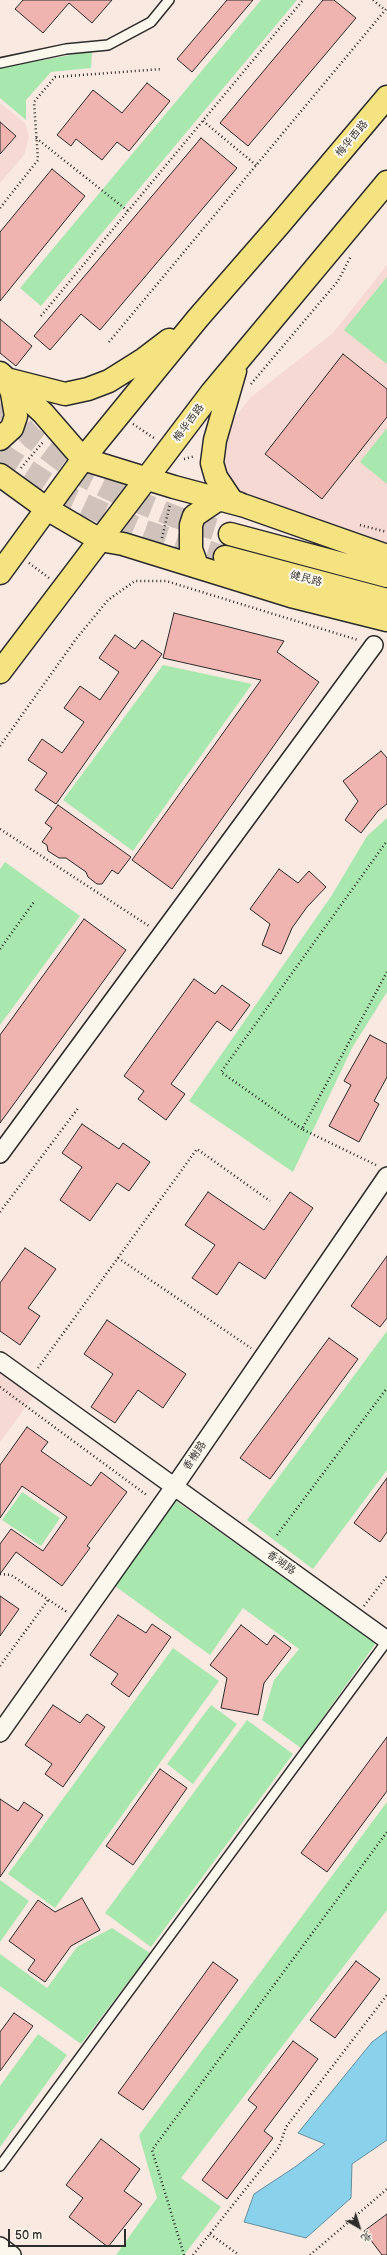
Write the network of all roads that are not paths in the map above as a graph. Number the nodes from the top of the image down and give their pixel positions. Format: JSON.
{"nodes":[{"id":1,"x":169,"y":0,"type":"edge"},
{"id":2,"x":0,"y":63,"type":"edge"},
{"id":3,"x":387,"y":97,"type":"edge"},
{"id":4,"x":387,"y":182,"type":"edge"},
{"id":5,"x":198,"y":318,"type":"junction"},
{"id":6,"x":237,"y":362,"type":"junction"},
{"id":7,"x":3,"y":376,"type":"edge"},
{"id":8,"x":0,"y":439,"type":"edge"},
{"id":9,"x":83,"y":459,"type":"junction"},
{"id":10,"x":0,"y":475,"type":"edge"},
{"id":11,"x":146,"y":479,"type":"junction"},
{"id":12,"x":219,"y":499,"type":"junction"},
{"id":13,"x":245,"y":506,"type":"junction"},
{"id":14,"x":47,"y":509,"type":"junction"},
{"id":15,"x":230,"y":534,"type":"tunnel mouth"},
{"id":16,"x":100,"y":540,"type":"junction"},
{"id":17,"x":387,"y":556,"type":"edge"},
{"id":18,"x":225,"y":557,"type":"tunnel mouth"},
{"id":19,"x":197,"y":566,"type":"junction"},
{"id":20,"x":0,"y":572,"type":"edge"},
{"id":21,"x":387,"y":576,"type":"edge"},
{"id":22,"x":387,"y":600,"type":"edge"},
{"id":23,"x":387,"y":620,"type":"edge"},
{"id":24,"x":374,"y":644,"type":"road end"},
{"id":25,"x":0,"y":672,"type":"edge"},
{"id":26,"x":0,"y":1154,"type":"edge"},
{"id":27,"x":383,"y":1171,"type":"edge"},
{"id":28,"x":0,"y":1361,"type":"edge"},
{"id":29,"x":174,"y":1487,"type":"junction"},
{"id":30,"x":387,"y":1640,"type":"edge"},
{"id":31,"x":0,"y":1733,"type":"edge"},
{"id":32,"x":0,"y":2166,"type":"edge"},
{"id":33,"x":0,"y":2246,"type":"edge"},
{"id":34,"x":12,"y":2255,"type":"edge"}],
"edges":[{"from":1,"to":2,"type":"lane"},
{"from":3,"to":5,"type":"main road","name":"梅华西路"},
{"from":4,"to":6,"type":"main road","name":"梅华西路"},
{"from":5,"to":7,"type":"main road"},
{"from":5,"to":9,"type":"main road","name":"梅华西路"},
{"from":6,"to":11,"type":"main road","name":"梅华西路"},
{"from":6,"to":13,"type":"main road"},
{"from":7,"to":8,"type":"main road"},
{"from":7,"to":9,"type":"main road"},
{"from":9,"to":11,"type":"main road"},
{"from":9,"to":14,"type":"main road","name":"梅华西路"},
{"from":10,"to":14,"type":"main road"},
{"from":11,"to":12,"type":"main road"},
{"from":11,"to":16,"type":"main road","name":"梅华西路"},
{"from":12,"to":13,"type":"main road"},
{"from":12,"to":19,"type":"main road"},
{"from":13,"to":17,"type":"main road"},
{"from":14,"to":16,"type":"main road"},
{"from":14,"to":20,"type":"main road","name":"梅华西路"},
{"from":15,"to":21,"type":"main road"},
{"from":16,"to":19,"type":"main road"},
{"from":16,"to":25,"type":"main road","name":"梅华西路"},
{"from":18,"to":22,"type":"main road","name":"健民路"},
{"from":19,"to":23,"type":"main road"},
{"from":24,"to":26,"type":"street"},
{"from":27,"to":29,"type":"street","name":"香榭路"},
{"from":28,"to":29,"type":"street","name":"香湖路"},
{"from":29,"to":30,"type":"street","name":"香湖路"},
{"from":29,"to":31,"type":"street","name":"香榭路"},
{"from":30,"to":32,"type":"lane"},
{"from":33,"to":34,"type":"street"}]}
